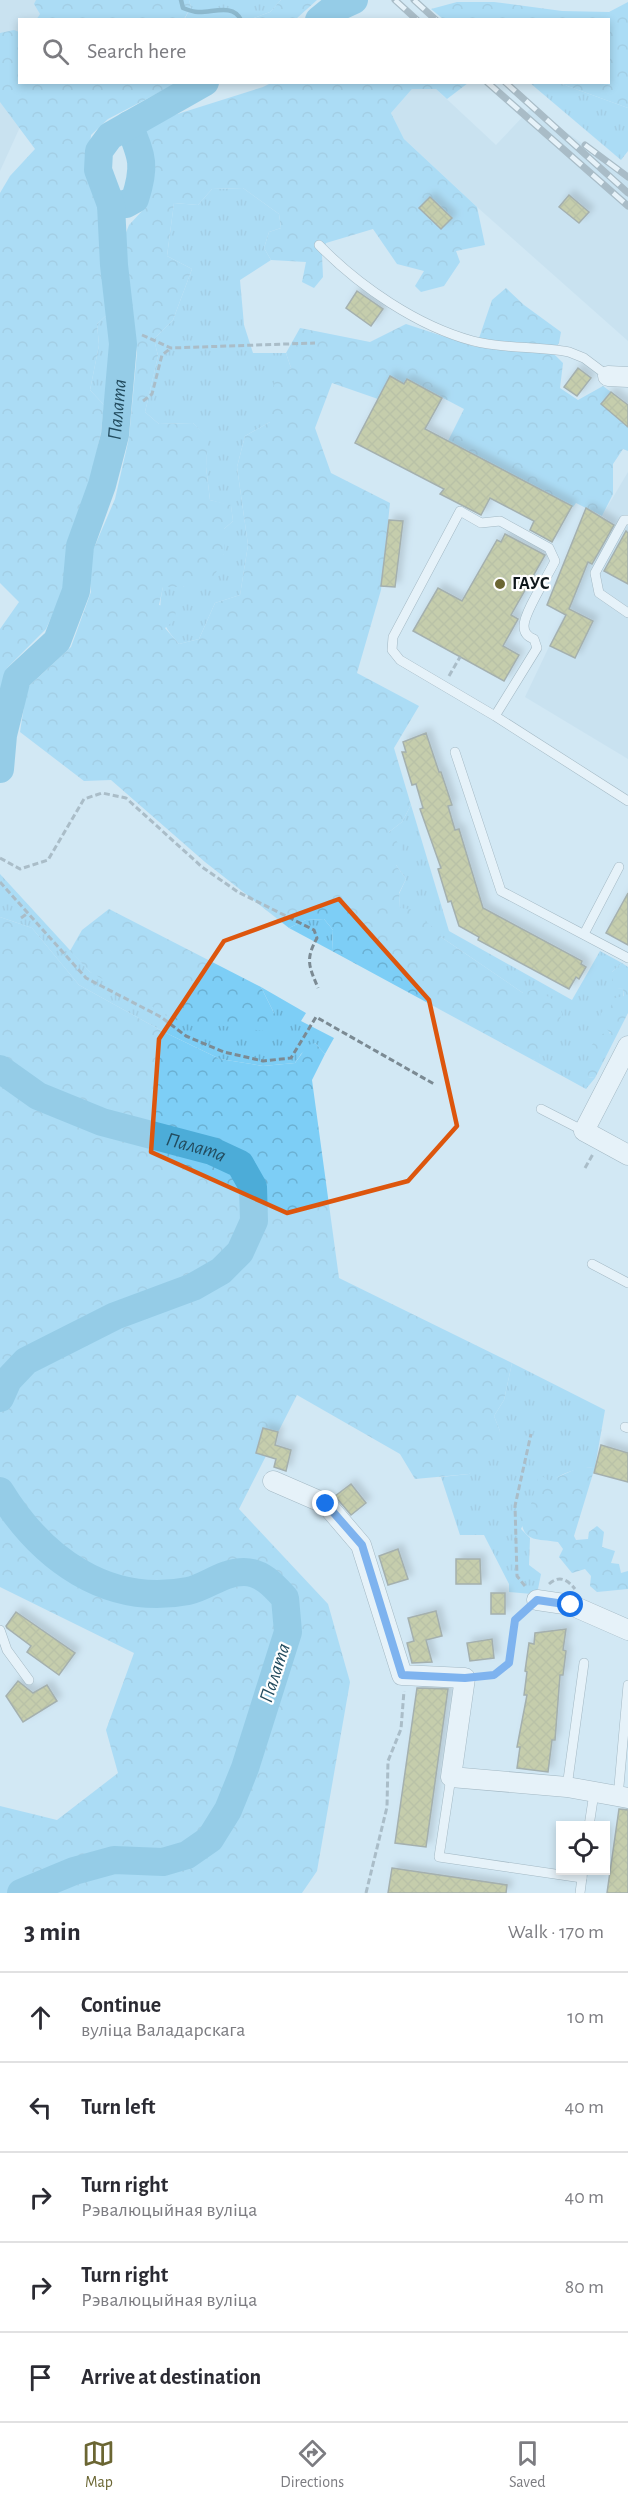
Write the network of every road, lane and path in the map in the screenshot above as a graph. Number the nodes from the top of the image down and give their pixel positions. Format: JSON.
{"nodes":[{"id":1,"x":319,"y":245,"type":"dead end"},
{"id":2,"x":142,"y":335,"type":"dead end"},
{"id":3,"x":315,"y":343,"type":"dead end"},
{"id":4,"x":171,"y":348,"type":"junction"},
{"id":5,"x":608,"y":376,"type":"joint"},
{"id":6,"x":628,"y":377,"type":"edge"},
{"id":7,"x":143,"y":401,"type":"dead end"},
{"id":8,"x":628,"y":520,"type":"edge"},
{"id":9,"x":628,"y":613,"type":"edge"},
{"id":10,"x":460,"y":657,"type":"dead end"},
{"id":11,"x":444,"y":685,"type":"junction"},
{"id":12,"x":495,"y":716,"type":"junction"},
{"id":13,"x":455,"y":752,"type":"dead end"},
{"id":14,"x":628,"y":801,"type":"edge"},
{"id":15,"x":0,"y":858,"type":"edge"},
{"id":16,"x":619,"y":867,"type":"dead end"},
{"id":17,"x":0,"y":882,"type":"edge"},
{"id":18,"x":28,"y":913,"type":"junction"},
{"id":19,"x":21,"y":918,"type":"dead end"},
{"id":20,"x":584,"y":934,"type":"junction"},
{"id":21,"x":628,"y":958,"type":"edge"},
{"id":22,"x":318,"y":988,"type":"dead end"},
{"id":23,"x":628,"y":1046,"type":"edge"},
{"id":24,"x":434,"y":1084,"type":"dead end"},
{"id":25,"x":541,"y":1109,"type":"dead end"},
{"id":26,"x":584,"y":1131,"type":"junction"},
{"id":27,"x":628,"y":1155,"type":"edge"},
{"id":28,"x":592,"y":1264,"type":"dead end"},
{"id":29,"x":628,"y":1283,"type":"edge"},
{"id":30,"x":531,"y":1434,"type":"dead end"},
{"id":31,"x":273,"y":1481,"type":"dead end"},
{"id":32,"x":537,"y":1600,"type":"junction"},
{"id":33,"x":0,"y":1630,"type":"edge"},
{"id":34,"x":628,"y":1630,"type":"edge"},
{"id":35,"x":584,"y":1663,"type":"dead end"},
{"id":36,"x":407,"y":1675,"type":"junction"},
{"id":37,"x":465,"y":1678,"type":"junction"},
{"id":38,"x":29,"y":1680,"type":"dead end"},
{"id":39,"x":628,"y":1685,"type":"edge"},
{"id":40,"x":451,"y":1777,"type":"junction"},
{"id":41,"x":567,"y":1787,"type":"junction"},
{"id":42,"x":594,"y":1793,"type":"junction"},
{"id":43,"x":623,"y":1798,"type":"edge"},
{"id":44,"x":590,"y":1821,"type":"edge"},
{"id":45,"x":556,"y":1871,"type":"edge"},
{"id":46,"x":582,"y":1875,"type":"edge"},
{"id":47,"x":366,"y":1893,"type":"edge"},
{"id":48,"x":580,"y":1893,"type":"edge"}],
"edges":[{"from":1,"to":5,"type":"lane"},
{"from":2,"to":4,"type":"path"},
{"from":3,"to":4,"type":"path"},
{"from":4,"to":7,"type":"path"},
{"from":5,"to":6,"type":"street"},
{"from":8,"to":9,"type":"lane"},
{"from":10,"to":11,"type":"path"},
{"from":11,"to":12,"type":"lane"},
{"from":11,"to":12,"type":"lane"},
{"from":12,"to":14,"type":"lane"},
{"from":13,"to":20,"type":"lane"},
{"from":15,"to":22,"type":"path"},
{"from":16,"to":20,"type":"lane"},
{"from":17,"to":18,"type":"path"},
{"from":18,"to":19,"type":"path"},
{"from":18,"to":24,"type":"path"},
{"from":20,"to":21,"type":"lane"},
{"from":23,"to":26,"type":"street"},
{"from":25,"to":26,"type":"lane"},
{"from":26,"to":27,"type":"street"},
{"from":28,"to":29,"type":"lane"},
{"from":30,"to":32,"type":"path"},
{"from":31,"to":36,"type":"street"},
{"from":32,"to":34,"type":"street"},
{"from":32,"to":37,"type":"path"},
{"from":33,"to":38,"type":"lane"},
{"from":35,"to":41,"type":"lane"},
{"from":36,"to":37,"type":"street"},
{"from":36,"to":47,"type":"path"},
{"from":37,"to":40,"type":"street"},
{"from":39,"to":43,"type":"lane"},
{"from":40,"to":41,"type":"street"},
{"from":40,"to":45,"type":"lane"},
{"from":41,"to":42,"type":"street"},
{"from":42,"to":43,"type":"street"},
{"from":42,"to":44,"type":"lane"},
{"from":46,"to":48,"type":"lane"}]}
